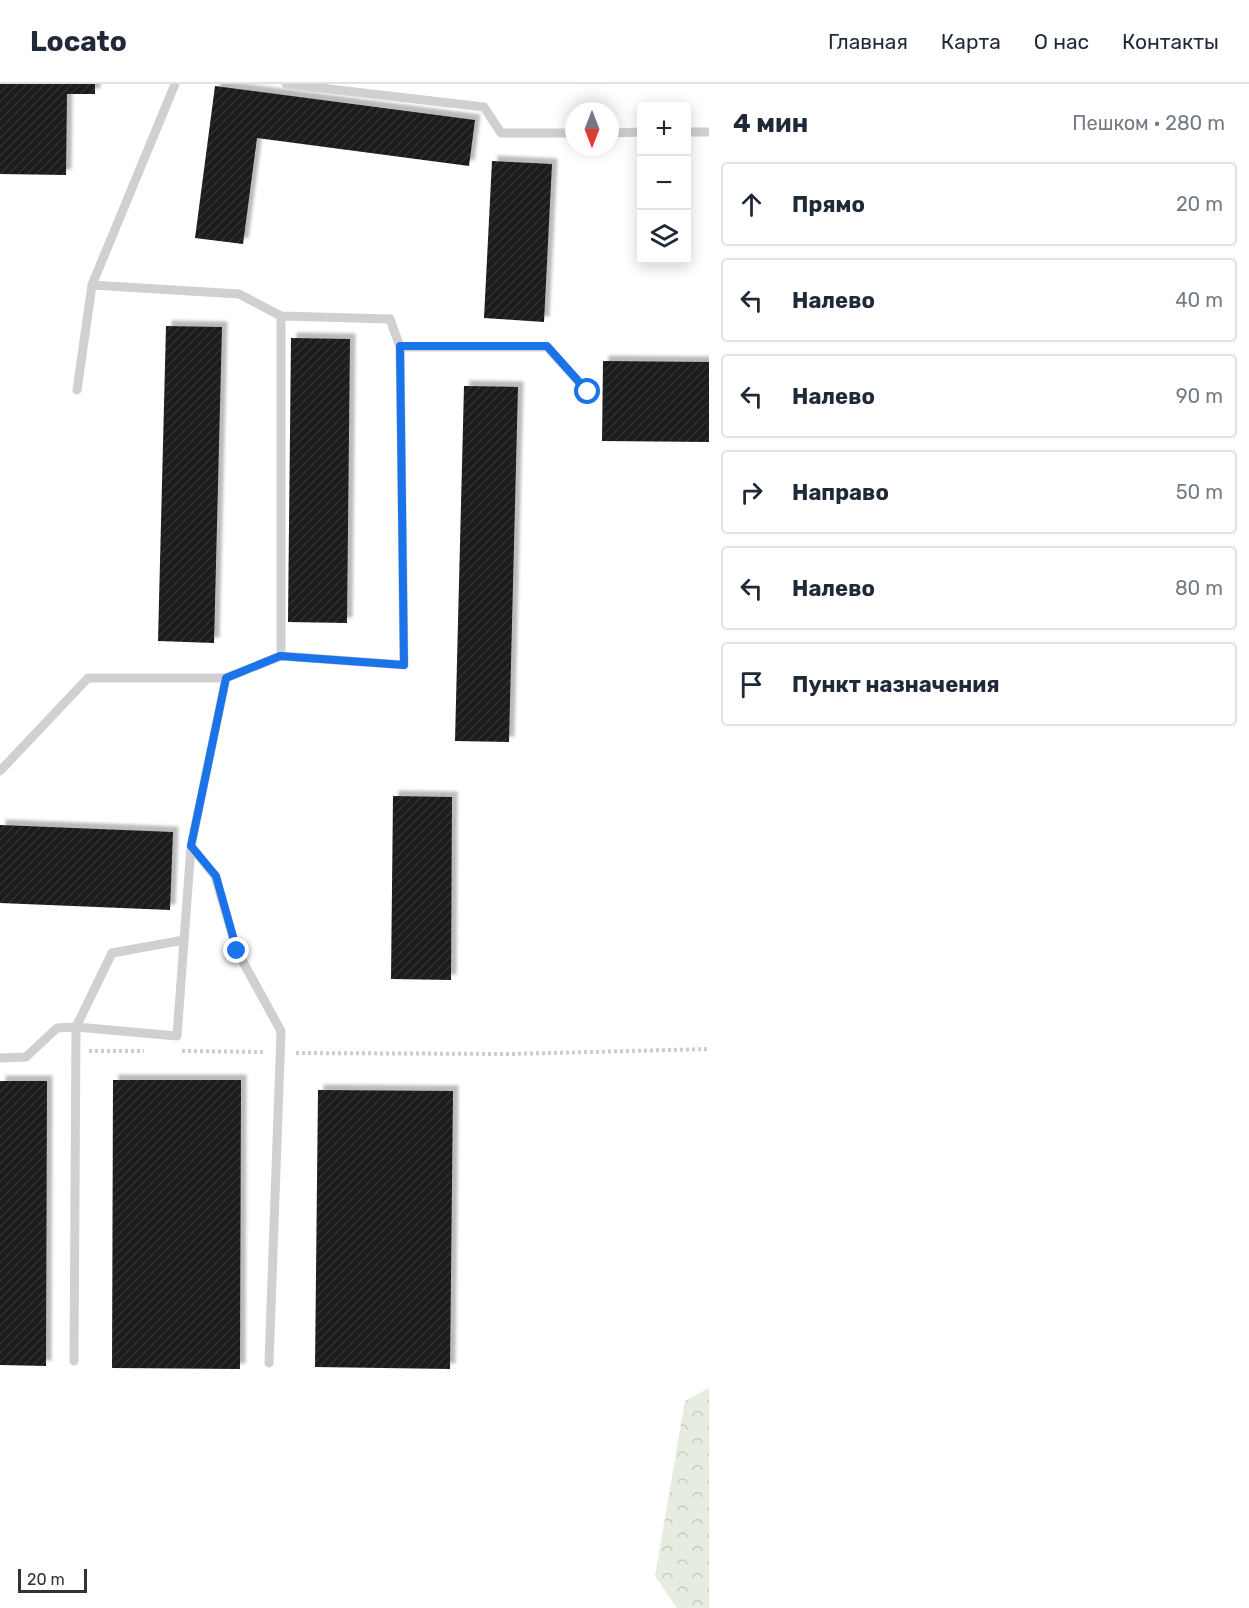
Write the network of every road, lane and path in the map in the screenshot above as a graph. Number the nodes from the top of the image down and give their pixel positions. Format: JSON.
{"nodes":[{"id":1,"x":175,"y":84,"type":"edge"},
{"id":2,"x":286,"y":84,"type":"edge"},
{"id":3,"x":637,"y":132,"type":"edge"},
{"id":4,"x":691,"y":132,"type":"edge"},
{"id":5,"x":709,"y":132,"type":"edge"},
{"id":6,"x":565,"y":133,"type":"edge"},
{"id":7,"x":619,"y":133,"type":"edge"},
{"id":8,"x":92,"y":285,"type":"junction"},
{"id":9,"x":280,"y":316,"type":"junction"},
{"id":10,"x":400,"y":346,"type":"junction"},
{"id":11,"x":77,"y":390,"type":"dead end"},
{"id":12,"x":588,"y":392,"type":"dead end"},
{"id":13,"x":280,"y":656,"type":"junction"},
{"id":14,"x":226,"y":678,"type":"junction"},
{"id":15,"x":0,"y":771,"type":"edge"},
{"id":16,"x":191,"y":846,"type":"junction"},
{"id":17,"x":184,"y":940,"type":"junction"},
{"id":18,"x":76,"y":1027,"type":"junction"},
{"id":19,"x":709,"y":1049,"type":"edge"},
{"id":20,"x":76,"y":1050,"type":"junction"},
{"id":21,"x":148,"y":1051,"type":"dead end"},
{"id":22,"x":172,"y":1051,"type":"dead end"},
{"id":23,"x":280,"y":1052,"type":"junction"},
{"id":24,"x":0,"y":1058,"type":"edge"},
{"id":25,"x":74,"y":1361,"type":"dead end"},
{"id":26,"x":269,"y":1363,"type":"dead end"}],
"edges":[{"from":1,"to":8,"type":"lane"},
{"from":2,"to":6,"type":"lane"},
{"from":3,"to":7,"type":"lane"},
{"from":4,"to":5,"type":"lane"},
{"from":8,"to":9,"type":"lane"},
{"from":8,"to":11,"type":"lane"},
{"from":9,"to":10,"type":"lane"},
{"from":9,"to":13,"type":"lane"},
{"from":10,"to":12,"type":"lane"},
{"from":10,"to":13,"type":"lane"},
{"from":13,"to":14,"type":"lane"},
{"from":14,"to":15,"type":"lane"},
{"from":14,"to":16,"type":"lane"},
{"from":16,"to":17,"type":"lane"},
{"from":16,"to":23,"type":"lane"},
{"from":17,"to":18,"type":"lane"},
{"from":17,"to":18,"type":"lane"},
{"from":18,"to":20,"type":"lane"},
{"from":18,"to":24,"type":"lane"},
{"from":19,"to":23,"type":"path"},
{"from":20,"to":21,"type":"path"},
{"from":20,"to":25,"type":"lane"},
{"from":22,"to":23,"type":"path"},
{"from":23,"to":26,"type":"lane"}]}
